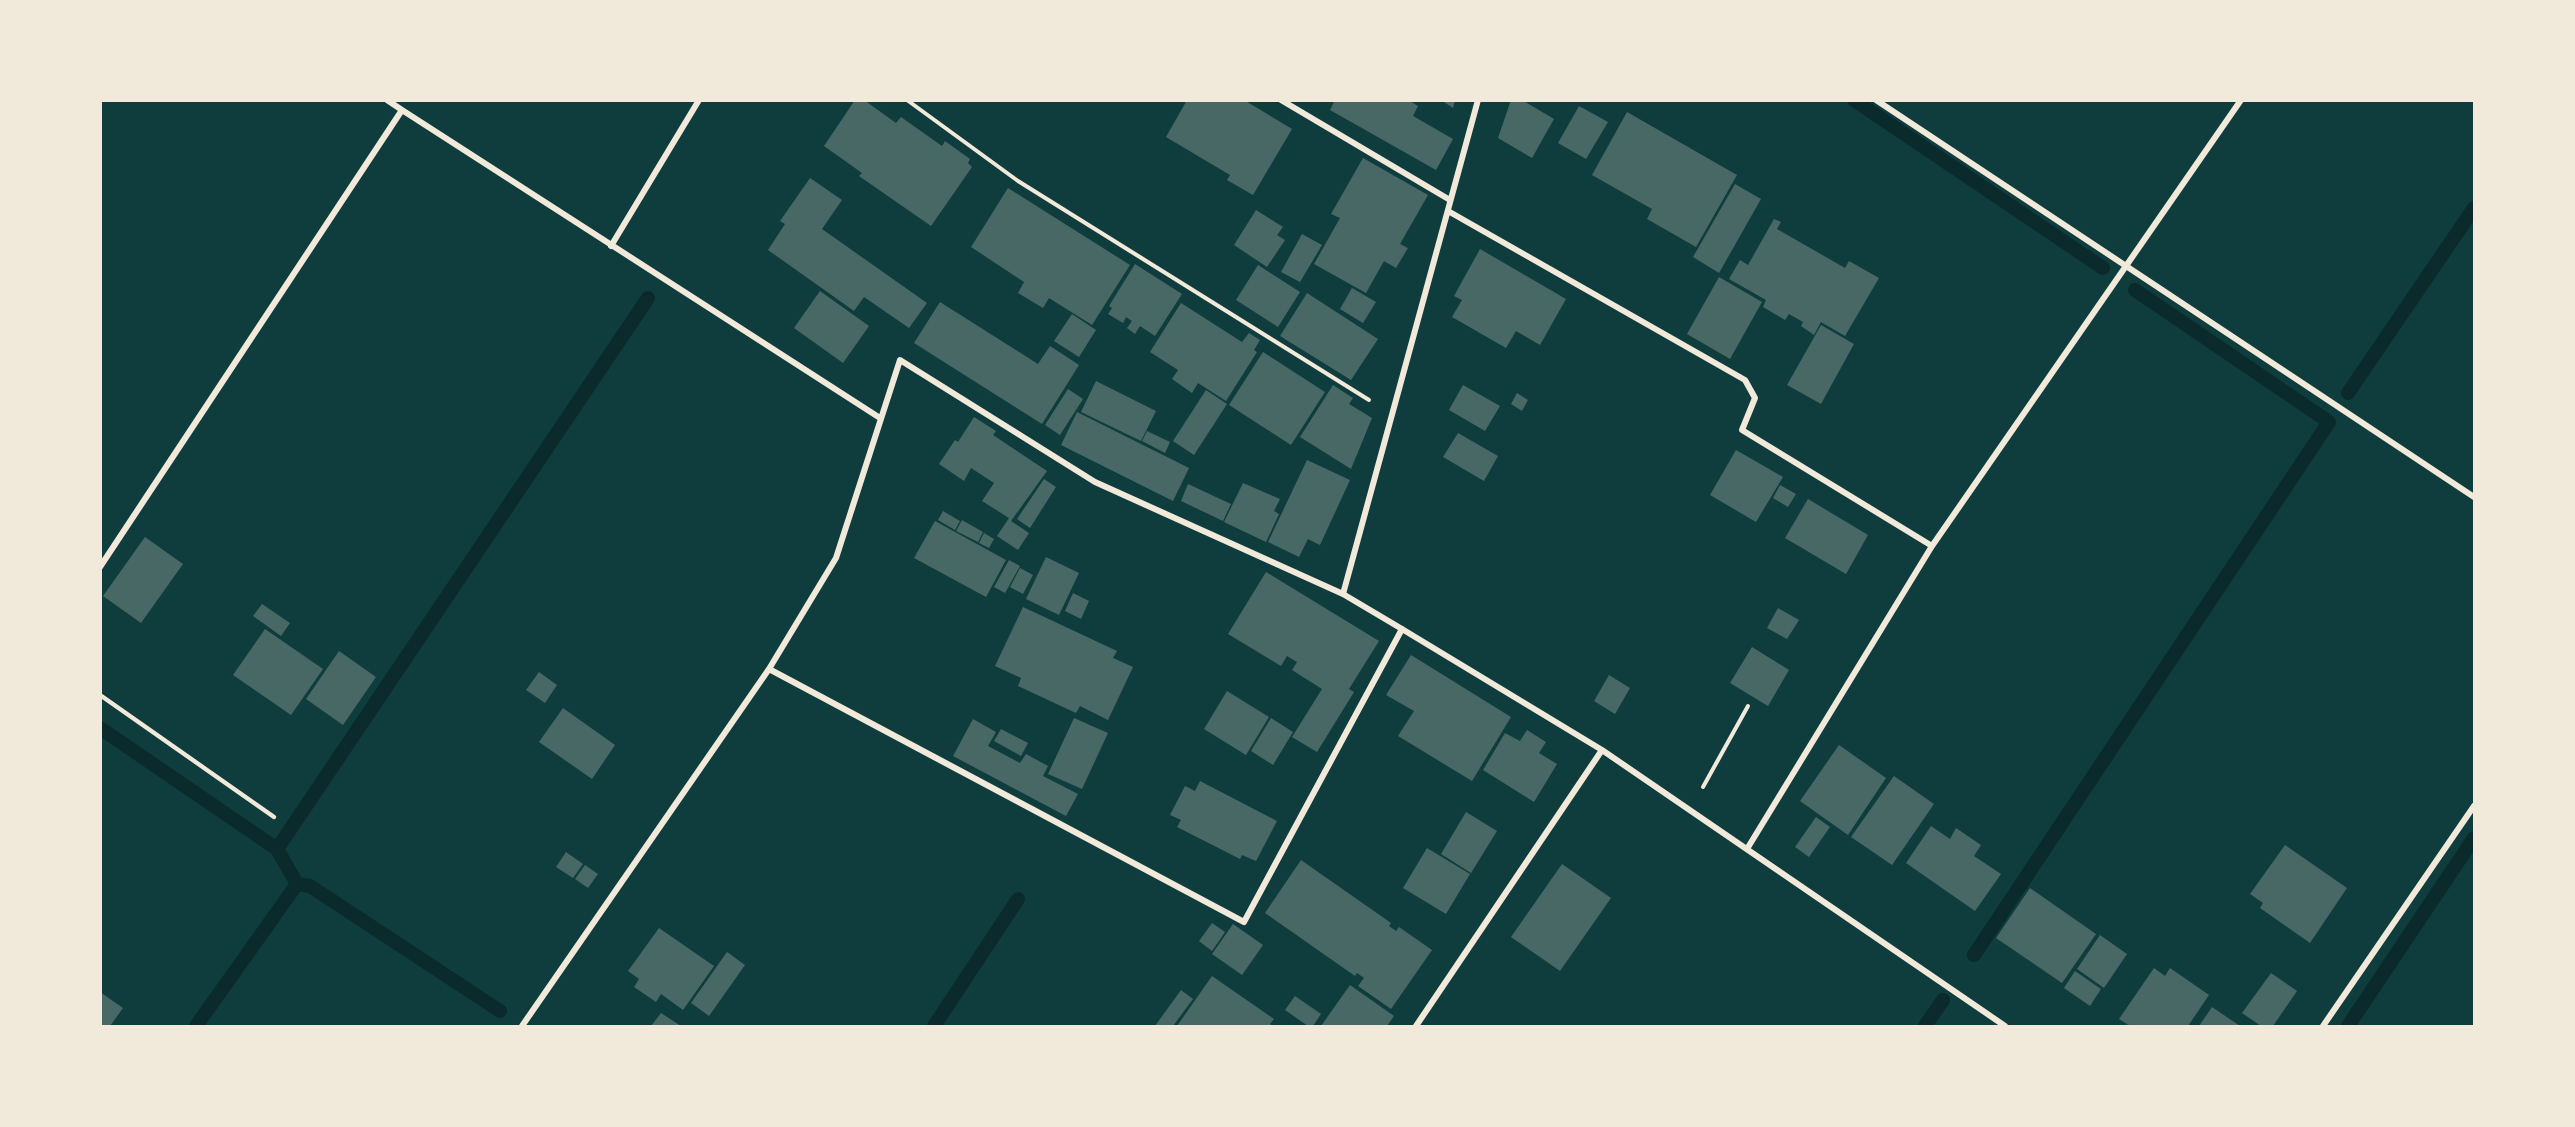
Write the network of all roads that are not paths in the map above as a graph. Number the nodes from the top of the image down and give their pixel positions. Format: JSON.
{"nodes":[{"id":1,"x":387,"y":100,"type":"edge"},
{"id":2,"x":699,"y":100,"type":"edge"},
{"id":3,"x":1281,"y":100,"type":"edge"},
{"id":4,"x":1478,"y":100,"type":"edge"},
{"id":5,"x":1876,"y":100,"type":"edge"},
{"id":6,"x":2241,"y":100,"type":"edge"},
{"id":7,"x":402,"y":110,"type":"junction"},
{"id":8,"x":1450,"y":200,"type":"junction"},
{"id":9,"x":1448,"y":211,"type":"junction"},
{"id":10,"x":611,"y":246,"type":"junction"},
{"id":11,"x":2126,"y":266,"type":"junction"},
{"id":12,"x":880,"y":418,"type":"junction"},
{"id":13,"x":2475,"y":497,"type":"edge"},
{"id":14,"x":1932,"y":546,"type":"junction"},
{"id":15,"x":100,"y":567,"type":"edge"},
{"id":16,"x":1343,"y":594,"type":"junction"},
{"id":17,"x":1402,"y":629,"type":"junction"},
{"id":18,"x":769,"y":669,"type":"junction"},
{"id":19,"x":100,"y":695,"type":"edge"},
{"id":20,"x":1602,"y":750,"type":"junction"},
{"id":21,"x":2475,"y":806,"type":"edge"},
{"id":22,"x":274,"y":817,"type":"dead end"},
{"id":23,"x":1747,"y":849,"type":"junction"},
{"id":24,"x":522,"y":1026,"type":"edge"},
{"id":25,"x":1416,"y":1026,"type":"edge"},
{"id":26,"x":2005,"y":1026,"type":"edge"},
{"id":27,"x":2323,"y":1026,"type":"edge"}],
"edges":[{"from":1,"to":7,"type":"street"},
{"from":2,"to":10,"type":"street"},
{"from":3,"to":8,"type":"street"},
{"from":4,"to":8,"type":"street"},
{"from":5,"to":11,"type":"street"},
{"from":6,"to":11,"type":"street"},
{"from":7,"to":10,"type":"street"},
{"from":7,"to":15,"type":"street"},
{"from":8,"to":9,"type":"street"},
{"from":9,"to":14,"type":"street"},
{"from":9,"to":16,"type":"street"},
{"from":10,"to":12,"type":"street"},
{"from":11,"to":13,"type":"street"},
{"from":11,"to":14,"type":"street"},
{"from":12,"to":16,"type":"street"},
{"from":12,"to":18,"type":"street"},
{"from":14,"to":23,"type":"street"},
{"from":16,"to":17,"type":"street"},
{"from":17,"to":18,"type":"street"},
{"from":17,"to":20,"type":"street"},
{"from":18,"to":24,"type":"street"},
{"from":19,"to":22,"type":"lane"},
{"from":20,"to":23,"type":"street"},
{"from":20,"to":25,"type":"street"},
{"from":21,"to":27,"type":"street"},
{"from":23,"to":26,"type":"street"}]}
